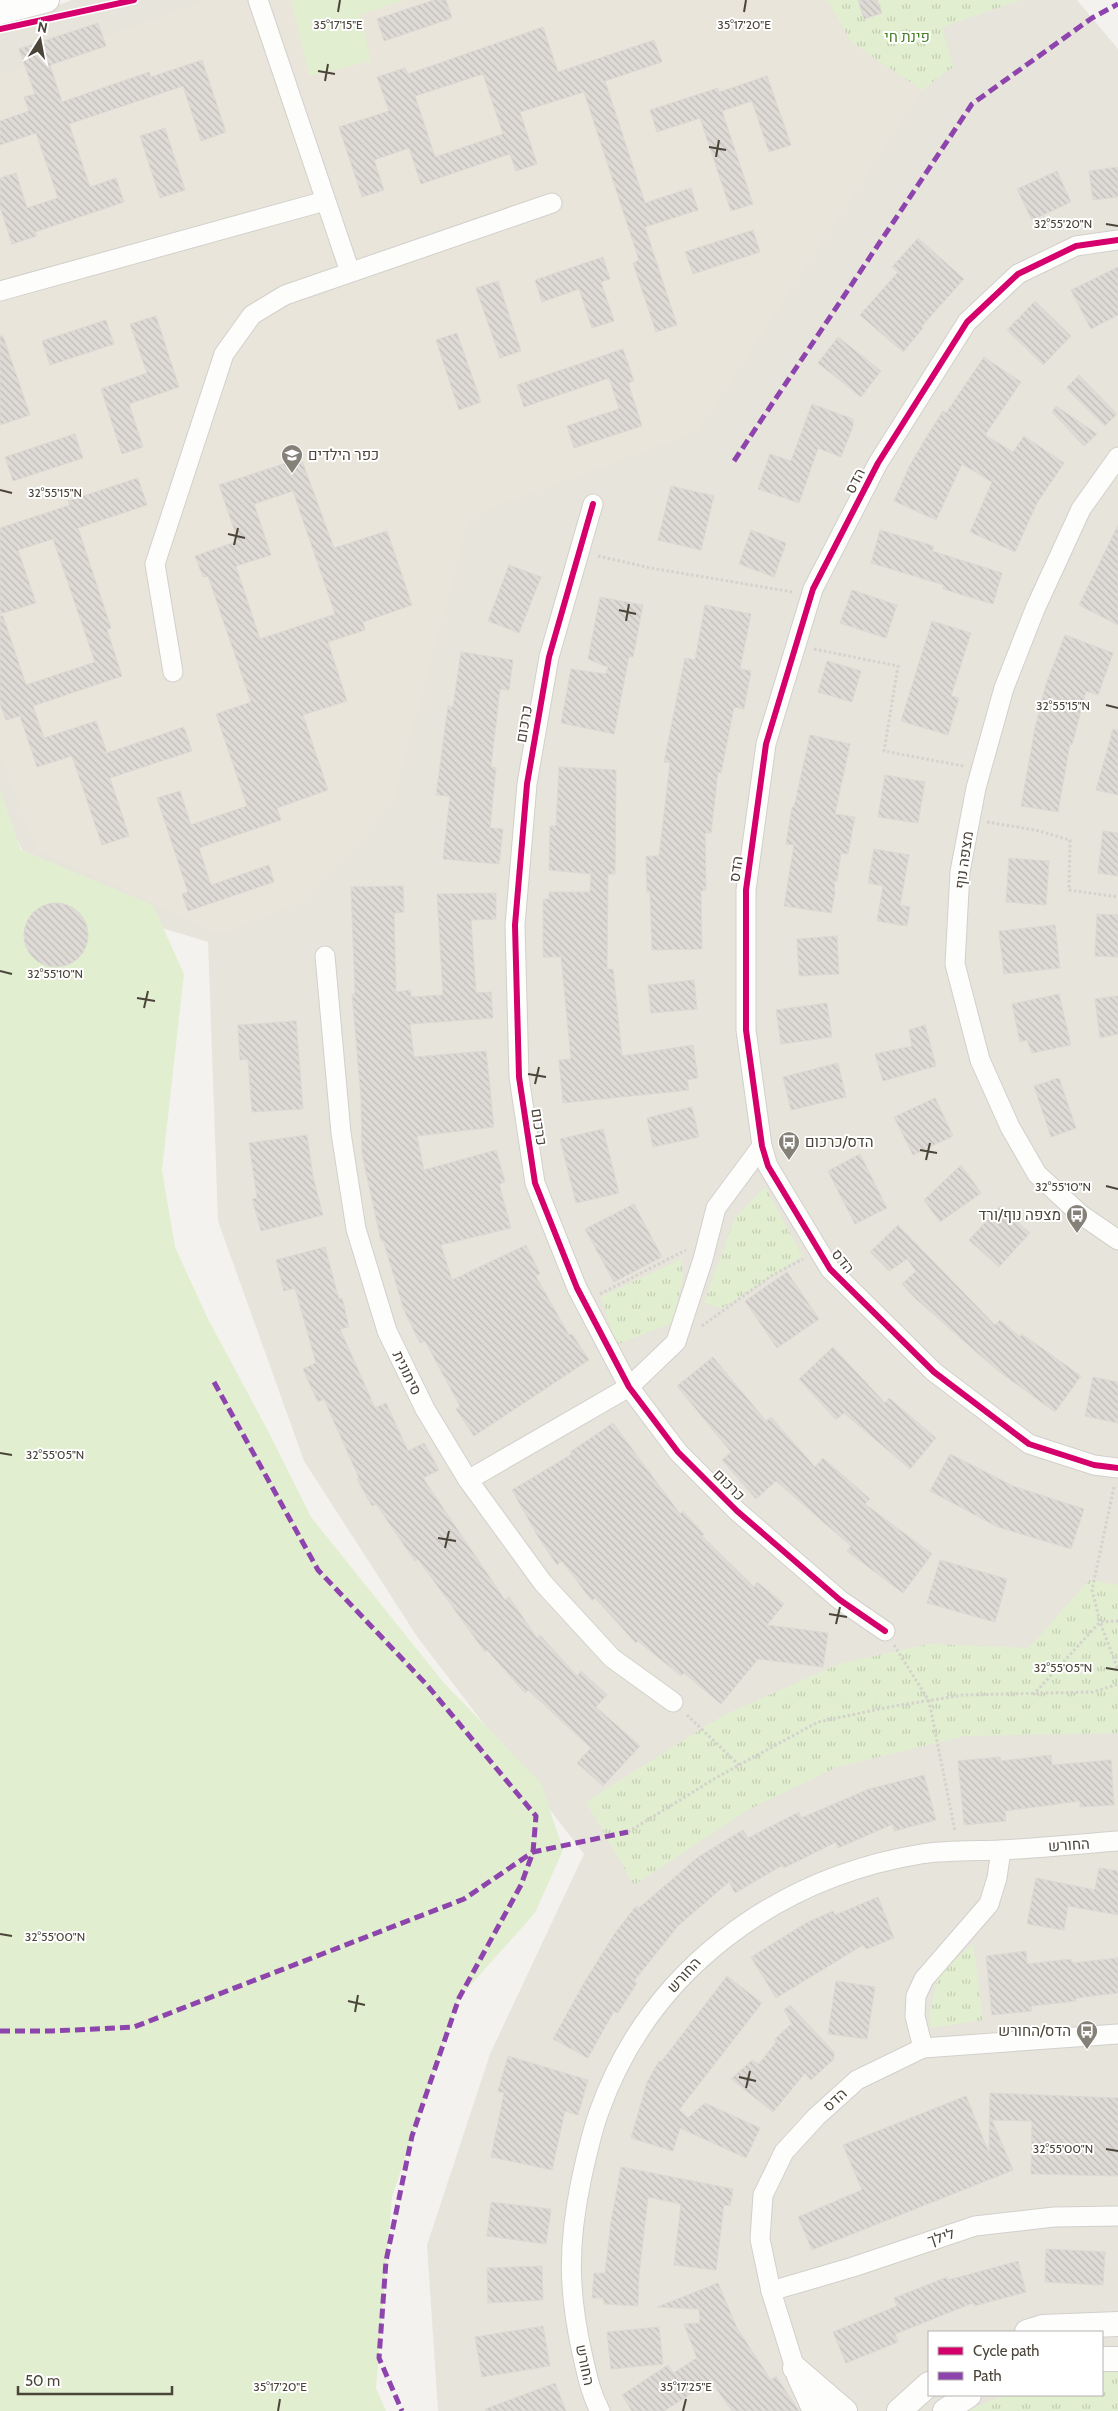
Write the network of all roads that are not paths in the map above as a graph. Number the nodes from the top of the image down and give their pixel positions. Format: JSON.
{"nodes":[{"id":1,"x":47,"y":0,"type":"edge"},
{"id":2,"x":258,"y":0,"type":"edge"},
{"id":3,"x":0,"y":12,"type":"edge"},
{"id":4,"x":324,"y":202,"type":"junction"},
{"id":5,"x":552,"y":203,"type":"dead end"},
{"id":6,"x":1118,"y":240,"type":"edge"},
{"id":7,"x":350,"y":272,"type":"junction"},
{"id":8,"x":0,"y":291,"type":"edge"},
{"id":9,"x":1118,"y":457,"type":"edge"},
{"id":10,"x":593,"y":504,"type":"dead end"},
{"id":11,"x":173,"y":672,"type":"dead end"},
{"id":12,"x":324,"y":956,"type":"dead end"},
{"id":13,"x":762,"y":1146,"type":"junction"},
{"id":14,"x":1118,"y":1240,"type":"edge"},
{"id":15,"x":629,"y":1387,"type":"junction"},
{"id":16,"x":1118,"y":1468,"type":"edge"},
{"id":17,"x":468,"y":1480,"type":"junction"},
{"id":18,"x":885,"y":1631,"type":"road end"},
{"id":19,"x":673,"y":1702,"type":"road end"},
{"id":20,"x":1118,"y":1842,"type":"edge"},
{"id":21,"x":1000,"y":1850,"type":"junction"},
{"id":22,"x":1118,"y":2034,"type":"edge"},
{"id":23,"x":923,"y":2048,"type":"junction"},
{"id":24,"x":1118,"y":2216,"type":"edge"},
{"id":25,"x":771,"y":2291,"type":"junction"},
{"id":26,"x":1118,"y":2324,"type":"edge"},
{"id":27,"x":1030,"y":2331,"type":"edge"},
{"id":28,"x":1103,"y":2359,"type":"edge"},
{"id":29,"x":1118,"y":2359,"type":"edge"},
{"id":30,"x":795,"y":2368,"type":"junction"},
{"id":31,"x":928,"y":2385,"type":"edge"},
{"id":32,"x":968,"y":2396,"type":"edge"},
{"id":33,"x":600,"y":2411,"type":"edge"},
{"id":34,"x":815,"y":2411,"type":"edge"},
{"id":35,"x":845,"y":2411,"type":"edge"},
{"id":36,"x":899,"y":2411,"type":"edge"},
{"id":37,"x":945,"y":2411,"type":"edge"}],
"edges":[{"from":1,"to":3,"type":"street"},
{"from":2,"to":4,"type":"street"},
{"from":4,"to":7,"type":"street"},
{"from":4,"to":8,"type":"street"},
{"from":5,"to":7,"type":"street"},
{"from":6,"to":13,"type":"street","name":"הדס"},
{"from":7,"to":11,"type":"street"},
{"from":9,"to":14,"type":"street","name":"מצפה נוף"},
{"from":10,"to":15,"type":"street","name":"כרכום"},
{"from":12,"to":17,"type":"street","name":"סיתונית"},
{"from":13,"to":15,"type":"street"},
{"from":13,"to":16,"type":"street","name":"הדס"},
{"from":15,"to":17,"type":"street"},
{"from":15,"to":18,"type":"street","name":"כרכום"},
{"from":17,"to":19,"type":"street","name":"סיתונית"},
{"from":20,"to":21,"type":"street","name":"החורש"},
{"from":21,"to":23,"type":"street"},
{"from":21,"to":33,"type":"street","name":"החורש"},
{"from":22,"to":23,"type":"street","name":"הדס"},
{"from":23,"to":25,"type":"street","name":"הדס"},
{"from":24,"to":25,"type":"street","name":"לילך"},
{"from":25,"to":30,"type":"street","name":"הדס"},
{"from":26,"to":27,"type":"street"},
{"from":28,"to":29,"type":"street"},
{"from":30,"to":34,"type":"street"},
{"from":30,"to":35,"type":"street"},
{"from":31,"to":36,"type":"street"},
{"from":32,"to":37,"type":"street"}]}
